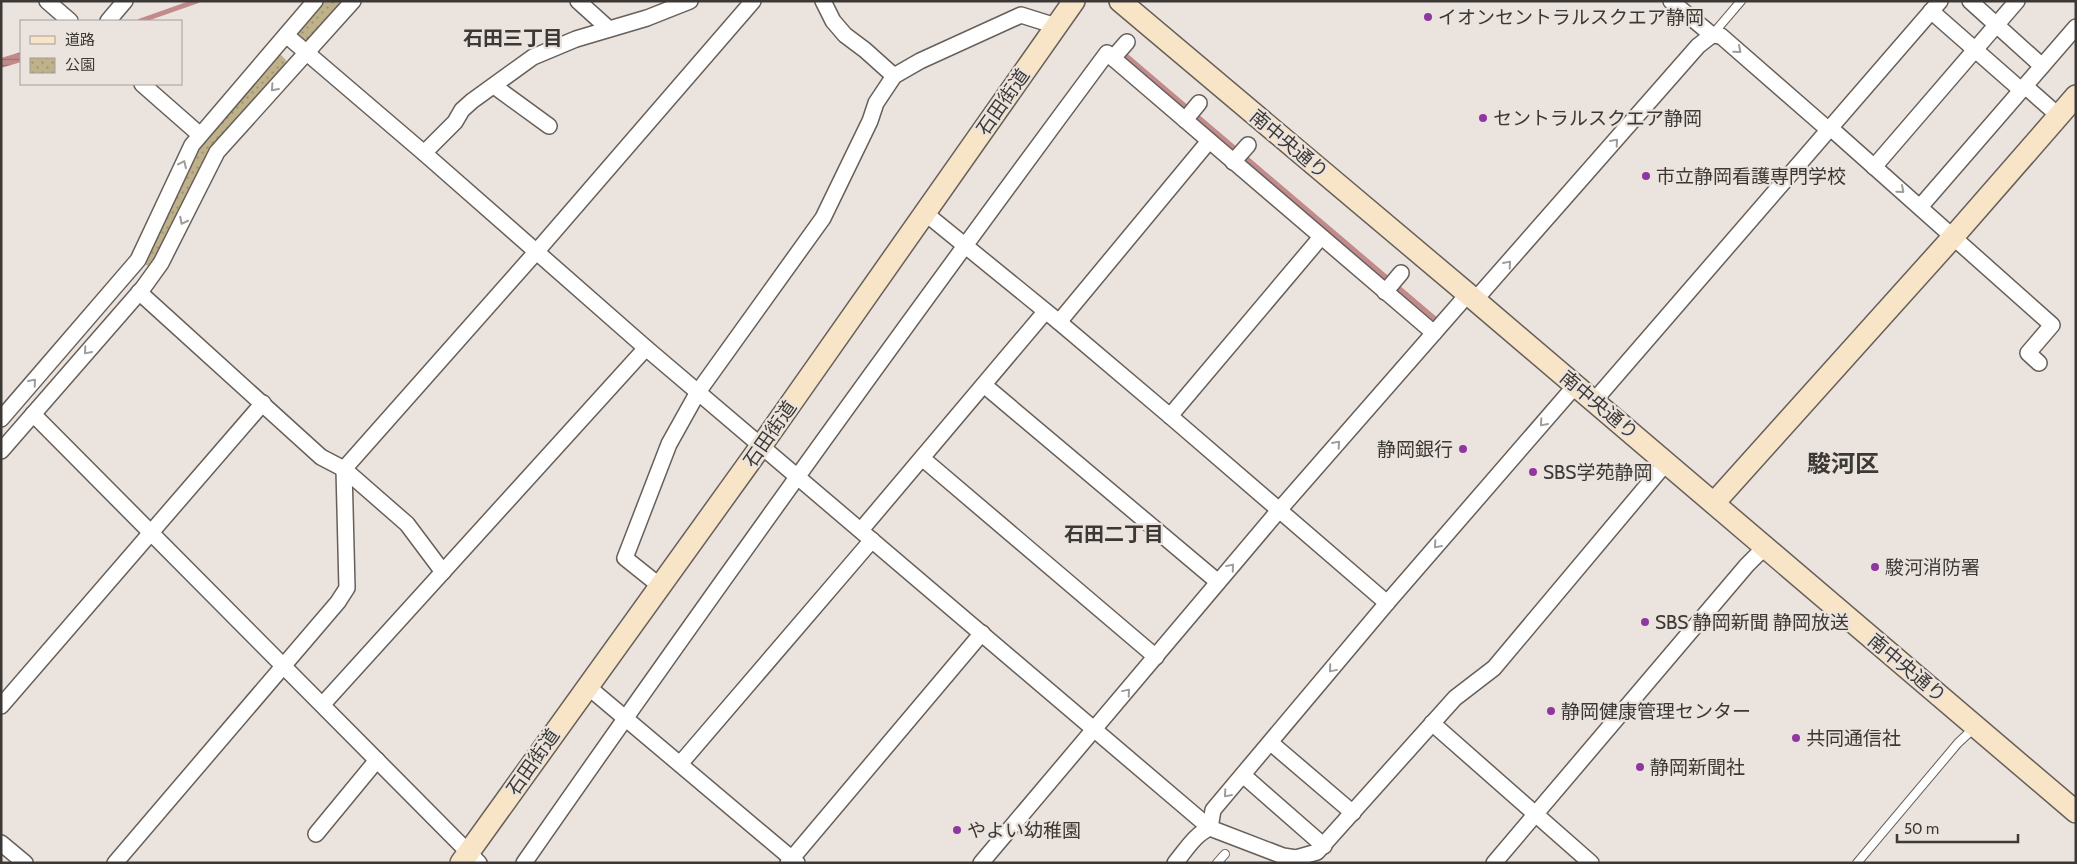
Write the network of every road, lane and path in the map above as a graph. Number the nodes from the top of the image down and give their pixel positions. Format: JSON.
{"nodes":[{"id":1,"x":47,"y":1,"type":"edge"},
{"id":2,"x":125,"y":1,"type":"edge"},
{"id":3,"x":315,"y":1,"type":"edge"},
{"id":4,"x":353,"y":1,"type":"edge"},
{"id":5,"x":578,"y":1,"type":"edge"},
{"id":6,"x":689,"y":1,"type":"edge"},
{"id":7,"x":753,"y":1,"type":"edge"},
{"id":8,"x":822,"y":1,"type":"edge"},
{"id":9,"x":1074,"y":1,"type":"edge"},
{"id":10,"x":1120,"y":1,"type":"edge"},
{"id":11,"x":1671,"y":1,"type":"edge"},
{"id":12,"x":1741,"y":1,"type":"edge"},
{"id":13,"x":1970,"y":1,"type":"edge"},
{"id":14,"x":2017,"y":1,"type":"edge"},
{"id":15,"x":1935,"y":6,"type":"edge"},
{"id":16,"x":69,"y":20,"type":"edge"},
{"id":17,"x":109,"y":20,"type":"edge"},
{"id":18,"x":1997,"y":25,"type":"junction"},
{"id":19,"x":1056,"y":26,"type":"junction"},
{"id":20,"x":2076,"y":27,"type":"edge"},
{"id":21,"x":609,"y":29,"type":"junction"},
{"id":22,"x":286,"y":35,"type":"junction"},
{"id":23,"x":1712,"y":35,"type":"junction"},
{"id":24,"x":1127,"y":42,"type":"dead end"},
{"id":25,"x":1975,"y":50,"type":"junction"},
{"id":26,"x":306,"y":52,"type":"junction"},
{"id":27,"x":1113,"y":58,"type":"junction"},
{"id":28,"x":2042,"y":66,"type":"junction"},
{"id":29,"x":894,"y":76,"type":"junction"},
{"id":30,"x":143,"y":85,"type":"edge"},
{"id":31,"x":494,"y":86,"type":"junction"},
{"id":32,"x":2023,"y":88,"type":"junction"},
{"id":33,"x":2076,"y":96,"type":"edge"},
{"id":34,"x":1199,"y":103,"type":"dead end"},
{"id":35,"x":2059,"y":116,"type":"junction"},
{"id":36,"x":1185,"y":120,"type":"junction"},
{"id":37,"x":549,"y":126,"type":"dead end"},
{"id":38,"x":1829,"y":129,"type":"junction"},
{"id":39,"x":200,"y":134,"type":"junction"},
{"id":40,"x":1209,"y":141,"type":"junction"},
{"id":41,"x":1248,"y":145,"type":"dead end"},
{"id":42,"x":424,"y":153,"type":"junction"},
{"id":43,"x":1233,"y":162,"type":"junction"},
{"id":44,"x":1874,"y":167,"type":"junction"},
{"id":45,"x":1920,"y":207,"type":"junction"},
{"id":46,"x":925,"y":213,"type":"junction"},
{"id":47,"x":1321,"y":237,"type":"junction"},
{"id":48,"x":1953,"y":237,"type":"junction"},
{"id":49,"x":964,"y":247,"type":"junction"},
{"id":50,"x":537,"y":251,"type":"junction"},
{"id":51,"x":126,"y":273,"type":"junction"},
{"id":52,"x":1401,"y":274,"type":"dead end"},
{"id":53,"x":141,"y":290,"type":"junction"},
{"id":54,"x":1385,"y":292,"type":"junction"},
{"id":55,"x":1472,"y":297,"type":"junction"},
{"id":56,"x":1045,"y":312,"type":"junction"},
{"id":57,"x":1058,"y":322,"type":"junction"},
{"id":58,"x":1434,"y":333,"type":"junction"},
{"id":59,"x":646,"y":348,"type":"junction"},
{"id":60,"x":2039,"y":363,"type":"dead end"},
{"id":61,"x":984,"y":385,"type":"junction"},
{"id":62,"x":1575,"y":386,"type":"junction"},
{"id":63,"x":698,"y":392,"type":"junction"},
{"id":64,"x":1594,"y":401,"type":"junction"},
{"id":65,"x":263,"y":403,"type":"junction"},
{"id":66,"x":33,"y":414,"type":"junction"},
{"id":67,"x":1170,"y":416,"type":"junction"},
{"id":68,"x":1,"y":419,"type":"edge"},
{"id":69,"x":761,"y":446,"type":"junction"},
{"id":70,"x":1,"y":451,"type":"edge"},
{"id":71,"x":922,"y":458,"type":"junction"},
{"id":72,"x":1666,"y":463,"type":"junction"},
{"id":73,"x":344,"y":469,"type":"junction"},
{"id":74,"x":798,"y":477,"type":"junction"},
{"id":75,"x":1714,"y":503,"type":"junction"},
{"id":76,"x":1280,"y":509,"type":"junction"},
{"id":77,"x":860,"y":530,"type":"junction"},
{"id":78,"x":152,"y":532,"type":"junction"},
{"id":79,"x":872,"y":540,"type":"junction"},
{"id":80,"x":1766,"y":547,"type":"junction"},
{"id":81,"x":443,"y":572,"type":"junction"},
{"id":82,"x":1218,"y":582,"type":"junction"},
{"id":83,"x":660,"y":586,"type":"junction"},
{"id":84,"x":1388,"y":603,"type":"junction"},
{"id":85,"x":982,"y":633,"type":"junction"},
{"id":86,"x":1156,"y":657,"type":"junction"},
{"id":87,"x":283,"y":666,"type":"junction"},
{"id":88,"x":587,"y":686,"type":"junction"},
{"id":89,"x":323,"y":704,"type":"junction"},
{"id":90,"x":1,"y":706,"type":"edge"},
{"id":91,"x":625,"y":718,"type":"junction"},
{"id":92,"x":1432,"y":723,"type":"junction"},
{"id":93,"x":1975,"y":726,"type":"junction"},
{"id":94,"x":1096,"y":729,"type":"junction"},
{"id":95,"x":1271,"y":743,"type":"junction"},
{"id":96,"x":377,"y":760,"type":"junction"},
{"id":97,"x":680,"y":764,"type":"junction"},
{"id":98,"x":1243,"y":775,"type":"junction"},
{"id":99,"x":1353,"y":812,"type":"junction"},
{"id":100,"x":2076,"y":812,"type":"edge"},
{"id":101,"x":1535,"y":814,"type":"junction"},
{"id":102,"x":1210,"y":828,"type":"junction"},
{"id":103,"x":316,"y":834,"type":"dead end"},
{"id":104,"x":1,"y":843,"type":"edge"},
{"id":105,"x":1324,"y":846,"type":"junction"},
{"id":106,"x":1225,"y":854,"type":"dead end"},
{"id":107,"x":470,"y":859,"type":"edge"},
{"id":108,"x":793,"y":861,"type":"edge"},
{"id":109,"x":25,"y":863,"type":"edge"},
{"id":110,"x":115,"y":863,"type":"edge"},
{"id":111,"x":524,"y":863,"type":"edge"},
{"id":112,"x":981,"y":863,"type":"edge"},
{"id":113,"x":1175,"y":863,"type":"edge"},
{"id":114,"x":1217,"y":863,"type":"edge"},
{"id":115,"x":1494,"y":863,"type":"edge"},
{"id":116,"x":1592,"y":863,"type":"edge"},
{"id":117,"x":1857,"y":863,"type":"edge"}],
"edges":[{"from":1,"to":16,"type":"street"},
{"from":2,"to":17,"type":"street"},
{"from":3,"to":22,"type":"street"},
{"from":4,"to":26,"type":"street"},
{"from":5,"to":21,"type":"street"},
{"from":6,"to":21,"type":"street"},
{"from":7,"to":50,"type":"street"},
{"from":8,"to":29,"type":"street"},
{"from":9,"to":19,"type":"street","name":"石田街道"},
{"from":10,"to":55,"type":"street","name":"南中央通り"},
{"from":11,"to":23,"type":"street"},
{"from":12,"to":23,"type":"lane"},
{"from":13,"to":18,"type":"street"},
{"from":14,"to":18,"type":"street"},
{"from":15,"to":25,"type":"street"},
{"from":15,"to":38,"type":"street"},
{"from":18,"to":25,"type":"street"},
{"from":18,"to":28,"type":"street"},
{"from":19,"to":29,"type":"street"},
{"from":19,"to":46,"type":"street","name":"石田街道"},
{"from":20,"to":28,"type":"street"},
{"from":21,"to":31,"type":"street"},
{"from":22,"to":26,"type":"street"},
{"from":22,"to":39,"type":"street"},
{"from":23,"to":38,"type":"street","one_way":true},
{"from":55,"to":23,"type":"street","one_way":true},
{"from":24,"to":27,"type":"street"},
{"from":25,"to":32,"type":"street"},
{"from":25,"to":44,"type":"street"},
{"from":26,"to":42,"type":"street"},
{"from":26,"to":53,"type":"street","one_way":true},
{"from":27,"to":36,"type":"street"},
{"from":27,"to":49,"type":"street"},
{"from":28,"to":32,"type":"street"},
{"from":29,"to":63,"type":"street"},
{"from":30,"to":39,"type":"street"},
{"from":31,"to":37,"type":"street"},
{"from":31,"to":42,"type":"street"},
{"from":32,"to":35,"type":"street"},
{"from":32,"to":45,"type":"street"},
{"from":33,"to":35,"type":"street"},
{"from":34,"to":36,"type":"street"},
{"from":35,"to":48,"type":"street"},
{"from":36,"to":40,"type":"street"},
{"from":38,"to":44,"type":"street"},
{"from":38,"to":64,"type":"street"},
{"from":51,"to":39,"type":"street","one_way":true},
{"from":40,"to":43,"type":"street"},
{"from":40,"to":57,"type":"street"},
{"from":41,"to":43,"type":"street"},
{"from":42,"to":50,"type":"street"},
{"from":43,"to":47,"type":"street"},
{"from":44,"to":45,"type":"street","one_way":true},
{"from":45,"to":48,"type":"street"},
{"from":46,"to":49,"type":"street"},
{"from":46,"to":69,"type":"street","name":"石田街道"},
{"from":47,"to":54,"type":"street"},
{"from":47,"to":67,"type":"street"},
{"from":48,"to":60,"type":"street"},
{"from":48,"to":75,"type":"street"},
{"from":49,"to":56,"type":"street"},
{"from":49,"to":74,"type":"street"},
{"from":50,"to":59,"type":"street"},
{"from":50,"to":73,"type":"street"},
{"from":51,"to":53,"type":"street"},
{"from":68,"to":51,"type":"street","one_way":true},
{"from":52,"to":54,"type":"street"},
{"from":53,"to":65,"type":"street"},
{"from":53,"to":66,"type":"street","one_way":true},
{"from":54,"to":58,"type":"street"},
{"from":55,"to":58,"type":"street"},
{"from":55,"to":62,"type":"street","name":"南中央通り"},
{"from":56,"to":57,"type":"street"},
{"from":56,"to":61,"type":"street"},
{"from":57,"to":67,"type":"street"},
{"from":76,"to":58,"type":"street","one_way":true},
{"from":59,"to":63,"type":"street"},
{"from":59,"to":81,"type":"street"},
{"from":61,"to":71,"type":"street"},
{"from":61,"to":82,"type":"street"},
{"from":62,"to":64,"type":"street","name":"南中央通り"},
{"from":62,"to":84,"type":"street","one_way":true},
{"from":63,"to":69,"type":"street"},
{"from":63,"to":83,"type":"street"},
{"from":64,"to":72,"type":"street","name":"南中央通り"},
{"from":65,"to":73,"type":"street"},
{"from":65,"to":78,"type":"street"},
{"from":66,"to":70,"type":"street"},
{"from":66,"to":78,"type":"street"},
{"from":67,"to":76,"type":"street"},
{"from":69,"to":74,"type":"street"},
{"from":69,"to":83,"type":"street","name":"石田街道"},
{"from":71,"to":77,"type":"street"},
{"from":71,"to":86,"type":"street"},
{"from":72,"to":75,"type":"street","name":"南中央通り"},
{"from":72,"to":92,"type":"street"},
{"from":73,"to":81,"type":"street"},
{"from":73,"to":87,"type":"street"},
{"from":74,"to":77,"type":"street"},
{"from":74,"to":91,"type":"street"},
{"from":75,"to":80,"type":"street","name":"南中央通り"},
{"from":82,"to":76,"type":"street","one_way":true},
{"from":76,"to":84,"type":"street"},
{"from":77,"to":79,"type":"street"},
{"from":78,"to":87,"type":"street"},
{"from":78,"to":90,"type":"street"},
{"from":79,"to":85,"type":"street"},
{"from":79,"to":97,"type":"street"},
{"from":80,"to":93,"type":"street","name":"南中央通り"},
{"from":80,"to":101,"type":"street"},
{"from":81,"to":89,"type":"street"},
{"from":82,"to":86,"type":"street"},
{"from":83,"to":88,"type":"street","name":"石田街道"},
{"from":84,"to":95,"type":"street","one_way":true},
{"from":85,"to":94,"type":"street"},
{"from":85,"to":108,"type":"street"},
{"from":94,"to":86,"type":"street","one_way":true},
{"from":87,"to":89,"type":"street"},
{"from":87,"to":110,"type":"street"},
{"from":88,"to":91,"type":"street"},
{"from":88,"to":107,"type":"street","name":"石田街道"},
{"from":89,"to":96,"type":"street"},
{"from":91,"to":97,"type":"street"},
{"from":91,"to":111,"type":"street"},
{"from":92,"to":99,"type":"street"},
{"from":92,"to":101,"type":"street"},
{"from":93,"to":100,"type":"street","name":"南中央通り"},
{"from":93,"to":117,"type":"lane"},
{"from":94,"to":102,"type":"street"},
{"from":94,"to":112,"type":"street"},
{"from":95,"to":98,"type":"street"},
{"from":95,"to":99,"type":"street"},
{"from":96,"to":103,"type":"street"},
{"from":96,"to":107,"type":"street"},
{"from":97,"to":108,"type":"street"},
{"from":98,"to":102,"type":"street","one_way":true},
{"from":98,"to":105,"type":"street"},
{"from":99,"to":105,"type":"street"},
{"from":101,"to":115,"type":"street"},
{"from":101,"to":116,"type":"street"},
{"from":102,"to":105,"type":"street"},
{"from":102,"to":113,"type":"street"},
{"from":104,"to":109,"type":"street"},
{"from":106,"to":114,"type":"lane"}]}
